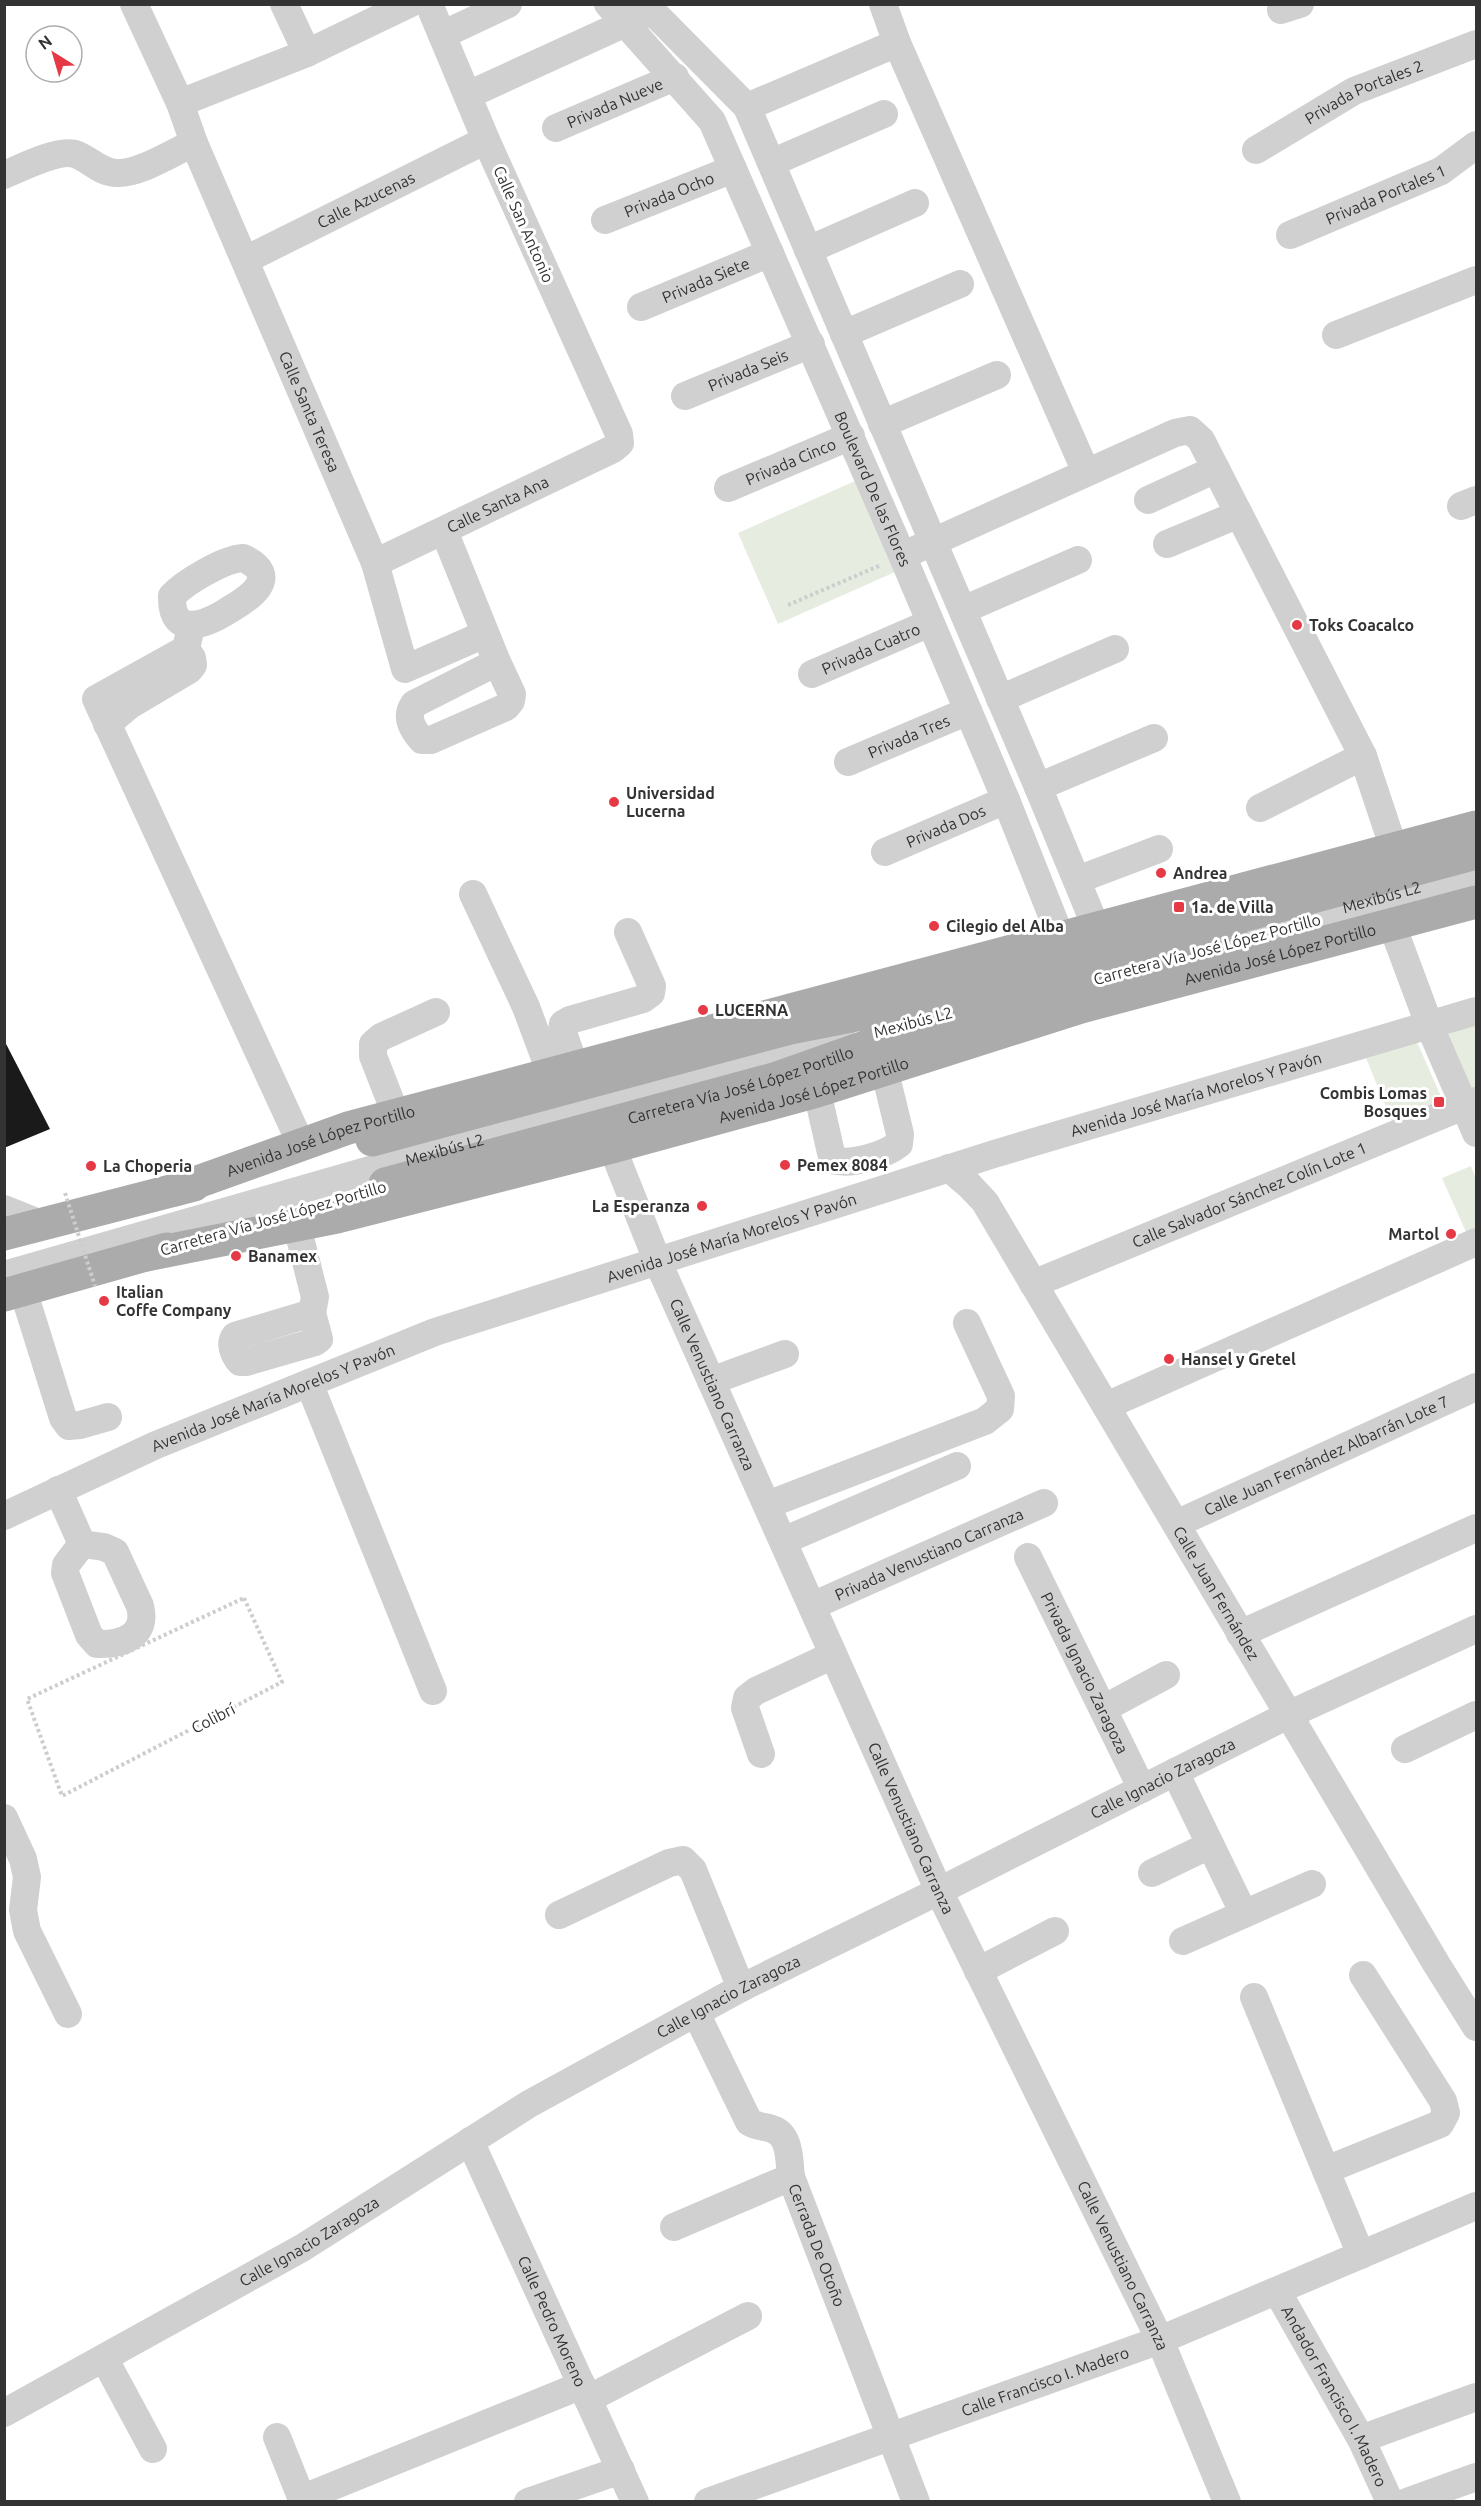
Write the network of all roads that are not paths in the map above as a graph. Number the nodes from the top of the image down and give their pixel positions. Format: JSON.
{"nodes":[{"id":1,"x":134,"y":4,"type":"edge"},
{"id":2,"x":284,"y":4,"type":"edge"},
{"id":3,"x":409,"y":4,"type":"edge"},
{"id":4,"x":429,"y":4,"type":"edge"},
{"id":5,"x":508,"y":4,"type":"edge"},
{"id":6,"x":883,"y":4,"type":"edge"},
{"id":7,"x":639,"y":10,"type":"edge"},
{"id":8,"x":442,"y":35,"type":"junction"},
{"id":9,"x":897,"y":43,"type":"junction"},
{"id":10,"x":1476,"y":44,"type":"edge"},
{"id":11,"x":307,"y":54,"type":"junction"},
{"id":12,"x":675,"y":77,"type":"junction"},
{"id":13,"x":468,"y":95,"type":"junction"},
{"id":14,"x":180,"y":103,"type":"junction"},
{"id":15,"x":747,"y":107,"type":"junction"},
{"id":16,"x":884,"y":114,"type":"dead end"},
{"id":17,"x":556,"y":128,"type":"dead end"},
{"id":18,"x":486,"y":140,"type":"junction"},
{"id":19,"x":194,"y":143,"type":"junction"},
{"id":20,"x":1476,"y":145,"type":"edge"},
{"id":21,"x":1256,"y":150,"type":"dead end"},
{"id":22,"x":771,"y":163,"type":"junction"},
{"id":23,"x":733,"y":169,"type":"junction"},
{"id":24,"x":4,"y":175,"type":"edge"},
{"id":25,"x":915,"y":203,"type":"dead end"},
{"id":26,"x":605,"y":220,"type":"dead end"},
{"id":27,"x":1290,"y":236,"type":"dead end"},
{"id":28,"x":808,"y":250,"type":"junction"},
{"id":29,"x":770,"y":253,"type":"junction"},
{"id":30,"x":245,"y":260,"type":"junction"},
{"id":31,"x":1476,"y":280,"type":"edge"},
{"id":32,"x":960,"y":284,"type":"dead end"},
{"id":33,"x":641,"y":307,"type":"dead end"},
{"id":34,"x":844,"y":334,"type":"junction"},
{"id":35,"x":1336,"y":335,"type":"dead end"},
{"id":36,"x":811,"y":344,"type":"junction"},
{"id":37,"x":997,"y":375,"type":"dead end"},
{"id":38,"x":685,"y":396,"type":"dead end"},
{"id":39,"x":882,"y":424,"type":"junction"},
{"id":40,"x":851,"y":436,"type":"junction"},
{"id":41,"x":620,"y":443,"type":"joint"},
{"id":42,"x":1216,"y":469,"type":"junction"},
{"id":43,"x":1086,"y":471,"type":"junction"},
{"id":44,"x":729,"y":488,"type":"dead end"},
{"id":45,"x":1148,"y":500,"type":"dead end"},
{"id":46,"x":1239,"y":514,"type":"junction"},
{"id":47,"x":444,"y":531,"type":"junction"},
{"id":48,"x":934,"y":542,"type":"junction"},
{"id":49,"x":1167,"y":544,"type":"dead end"},
{"id":50,"x":903,"y":555,"type":"junction"},
{"id":51,"x":1078,"y":560,"type":"dead end"},
{"id":52,"x":375,"y":563,"type":"junction"},
{"id":53,"x":963,"y":610,"type":"junction"},
{"id":54,"x":930,"y":622,"type":"junction"},
{"id":55,"x":485,"y":634,"type":"junction"},
{"id":56,"x":189,"y":637,"type":"dead end"},
{"id":57,"x":1114,"y":648,"type":"dead end"},
{"id":58,"x":497,"y":662,"type":"junction"},
{"id":59,"x":405,"y":669,"type":"junction"},
{"id":60,"x":812,"y":674,"type":"dead end"},
{"id":61,"x":421,"y":699,"type":"junction"},
{"id":62,"x":1000,"y":699,"type":"junction"},
{"id":63,"x":968,"y":711,"type":"junction"},
{"id":64,"x":1154,"y":738,"type":"dead end"},
{"id":65,"x":1363,"y":756,"type":"junction"},
{"id":66,"x":848,"y":762,"type":"dead end"},
{"id":67,"x":1038,"y":787,"type":"junction"},
{"id":68,"x":1006,"y":800,"type":"junction"},
{"id":69,"x":1260,"y":808,"type":"dead end"},
{"id":70,"x":1476,"y":827,"type":"edge"},
{"id":71,"x":1159,"y":849,"type":"dead end"},
{"id":72,"x":1394,"y":849,"type":"junction"},
{"id":73,"x":885,"y":852,"type":"dead end"},
{"id":74,"x":1476,"y":853,"type":"edge"},
{"id":75,"x":1476,"y":857,"type":"edge"},
{"id":76,"x":1476,"y":873,"type":"edge"},
{"id":77,"x":1077,"y":880,"type":"junction"},
{"id":78,"x":474,"y":894,"type":"dead end"},
{"id":79,"x":1476,"y":902,"type":"edge"},
{"id":80,"x":1392,"y":925,"type":"junction"},
{"id":81,"x":628,"y":932,"type":"dead end"},
{"id":82,"x":1110,"y":963,"type":"junction"},
{"id":83,"x":1072,"y":973,"type":"junction"},
{"id":84,"x":1476,"y":1011,"type":"edge"},
{"id":85,"x":436,"y":1012,"type":"dead end"},
{"id":86,"x":1430,"y":1027,"type":"junction"},
{"id":87,"x":884,"y":1068,"type":"junction"},
{"id":88,"x":563,"y":1071,"type":"junction"},
{"id":89,"x":817,"y":1090,"type":"junction"},
{"id":90,"x":1470,"y":1103,"type":"edge"},
{"id":91,"x":396,"y":1115,"type":"junction"},
{"id":92,"x":1476,"y":1133,"type":"edge"},
{"id":93,"x":299,"y":1147,"type":"junction"},
{"id":94,"x":612,"y":1147,"type":"junction"},
{"id":95,"x":949,"y":1168,"type":"junction"},
{"id":96,"x":175,"y":1190,"type":"junction"},
{"id":97,"x":4,"y":1209,"type":"edge"},
{"id":98,"x":41,"y":1224,"type":"junction"},
{"id":99,"x":297,"y":1226,"type":"junction"},
{"id":100,"x":4,"y":1234,"type":"edge"},
{"id":101,"x":1476,"y":1242,"type":"edge"},
{"id":102,"x":146,"y":1255,"type":"junction"},
{"id":103,"x":4,"y":1258,"type":"edge"},
{"id":104,"x":657,"y":1260,"type":"junction"},
{"id":105,"x":1033,"y":1284,"type":"junction"},
{"id":106,"x":11,"y":1287,"type":"edge"},
{"id":107,"x":312,"y":1313,"type":"dead end"},
{"id":108,"x":967,"y":1323,"type":"dead end"},
{"id":109,"x":785,"y":1354,"type":"dead end"},
{"id":110,"x":711,"y":1381,"type":"junction"},
{"id":111,"x":309,"y":1383,"type":"junction"},
{"id":112,"x":1476,"y":1387,"type":"edge"},
{"id":113,"x":1106,"y":1406,"type":"junction"},
{"id":114,"x":108,"y":1417,"type":"dead end"},
{"id":115,"x":957,"y":1466,"type":"dead end"},
{"id":116,"x":58,"y":1491,"type":"junction"},
{"id":117,"x":1044,"y":1503,"type":"dead end"},
{"id":118,"x":767,"y":1505,"type":"junction"},
{"id":119,"x":4,"y":1515,"type":"edge"},
{"id":120,"x":1176,"y":1524,"type":"junction"},
{"id":121,"x":1476,"y":1528,"type":"edge"},
{"id":122,"x":783,"y":1541,"type":"junction"},
{"id":123,"x":82,"y":1544,"type":"dead end"},
{"id":124,"x":1028,"y":1557,"type":"dead end"},
{"id":125,"x":812,"y":1606,"type":"junction"},
{"id":126,"x":1476,"y":1629,"type":"edge"},
{"id":127,"x":1240,"y":1634,"type":"junction"},
{"id":128,"x":834,"y":1655,"type":"junction"},
{"id":129,"x":1166,"y":1675,"type":"dead end"},
{"id":130,"x":433,"y":1691,"type":"dead end"},
{"id":131,"x":1103,"y":1709,"type":"junction"},
{"id":132,"x":1288,"y":1715,"type":"junction"},
{"id":133,"x":1476,"y":1715,"type":"edge"},
{"id":134,"x":1405,"y":1749,"type":"dead end"},
{"id":135,"x":761,"y":1754,"type":"dead end"},
{"id":136,"x":1175,"y":1772,"type":"junction"},
{"id":137,"x":1142,"y":1789,"type":"junction"},
{"id":138,"x":4,"y":1818,"type":"edge"},
{"id":139,"x":1210,"y":1845,"type":"junction"},
{"id":140,"x":1152,"y":1874,"type":"dead end"},
{"id":141,"x":1312,"y":1884,"type":"dead end"},
{"id":142,"x":939,"y":1891,"type":"junction"},
{"id":143,"x":1244,"y":1914,"type":"junction"},
{"id":144,"x":559,"y":1915,"type":"dead end"},
{"id":145,"x":1055,"y":1931,"type":"dead end"},
{"id":146,"x":1183,"y":1941,"type":"dead end"},
{"id":147,"x":978,"y":1971,"type":"junction"},
{"id":148,"x":1364,"y":1976,"type":"dead end"},
{"id":149,"x":741,"y":1988,"type":"junction"},
{"id":150,"x":1254,"y":1997,"type":"dead end"},
{"id":151,"x":696,"y":2013,"type":"junction"},
{"id":152,"x":68,"y":2014,"type":"dead end"},
{"id":153,"x":1476,"y":2026,"type":"edge"},
{"id":154,"x":470,"y":2141,"type":"junction"},
{"id":155,"x":1326,"y":2170,"type":"junction"},
{"id":156,"x":791,"y":2177,"type":"junction"},
{"id":157,"x":1476,"y":2206,"type":"edge"},
{"id":158,"x":674,"y":2227,"type":"dead end"},
{"id":159,"x":1361,"y":2255,"type":"junction"},
{"id":160,"x":1277,"y":2291,"type":"junction"},
{"id":161,"x":748,"y":2316,"type":"dead end"},
{"id":162,"x":1160,"y":2340,"type":"junction"},
{"id":163,"x":104,"y":2358,"type":"junction"},
{"id":164,"x":585,"y":2392,"type":"junction"},
{"id":165,"x":1476,"y":2397,"type":"edge"},
{"id":166,"x":4,"y":2413,"type":"edge"},
{"id":167,"x":892,"y":2436,"type":"junction"},
{"id":168,"x":277,"y":2437,"type":"dead end"},
{"id":169,"x":1361,"y":2439,"type":"junction"},
{"id":170,"x":153,"y":2449,"type":"dead end"},
{"id":171,"x":621,"y":2470,"type":"junction"},
{"id":172,"x":1476,"y":2477,"type":"edge"},
{"id":173,"x":302,"y":2500,"type":"edge"},
{"id":174,"x":528,"y":2502,"type":"edge"},
{"id":175,"x":635,"y":2502,"type":"edge"},
{"id":176,"x":708,"y":2502,"type":"edge"},
{"id":177,"x":916,"y":2502,"type":"edge"},
{"id":178,"x":1227,"y":2502,"type":"edge"},
{"id":179,"x":1390,"y":2502,"type":"edge"},
{"id":180,"x":1407,"y":2502,"type":"edge"}],
"edges":[{"from":1,"to":14,"type":"street"},
{"from":2,"to":11,"type":"street"},
{"from":3,"to":11,"type":"street"},
{"from":4,"to":8,"type":"street","name":"Calle San Antonio"},
{"from":5,"to":8,"type":"street"},
{"from":6,"to":9,"type":"street"},
{"from":7,"to":12,"type":"street","name":"Boulevard De las Flores"},
{"from":7,"to":13,"type":"street"},
{"from":7,"to":15,"type":"street","name":"Boulevard De las Flores"},
{"from":8,"to":13,"type":"street","name":"Calle San Antonio"},
{"from":9,"to":15,"type":"street"},
{"from":9,"to":43,"type":"street"},
{"from":10,"to":21,"type":"street","name":"Privada Portales 2"},
{"from":11,"to":14,"type":"street"},
{"from":12,"to":17,"type":"street","name":"Privada Nueve"},
{"from":12,"to":23,"type":"street","name":"Boulevard De las Flores"},
{"from":13,"to":18,"type":"street","name":"Calle San Antonio"},
{"from":14,"to":19,"type":"street","name":"Calle Santa Teresa"},
{"from":15,"to":22,"type":"street","name":"Boulevard De las Flores"},
{"from":16,"to":22,"type":"street"},
{"from":18,"to":30,"type":"street","name":"Calle Azucenas"},
{"from":18,"to":41,"type":"street","name":"Calle San Antonio"},
{"from":19,"to":24,"type":"street"},
{"from":19,"to":30,"type":"street","name":"Calle Santa Teresa"},
{"from":20,"to":27,"type":"street","name":"Privada Portales 1"},
{"from":22,"to":28,"type":"street","name":"Boulevard De las Flores"},
{"from":23,"to":26,"type":"street","name":"Privada Ocho"},
{"from":23,"to":29,"type":"street","name":"Boulevard De las Flores"},
{"from":25,"to":28,"type":"street"},
{"from":28,"to":34,"type":"street","name":"Boulevard De las Flores"},
{"from":29,"to":33,"type":"street","name":"Privada Siete"},
{"from":29,"to":36,"type":"street","name":"Boulevard De las Flores"},
{"from":30,"to":52,"type":"street","name":"Calle Santa Teresa"},
{"from":31,"to":35,"type":"street"},
{"from":32,"to":34,"type":"street"},
{"from":34,"to":39,"type":"street","name":"Boulevard De las Flores"},
{"from":36,"to":38,"type":"street","name":"Privada Seis"},
{"from":36,"to":40,"type":"street","name":"Boulevard De las Flores"},
{"from":37,"to":39,"type":"street"},
{"from":39,"to":48,"type":"street","name":"Boulevard De las Flores"},
{"from":40,"to":44,"type":"street","name":"Privada Cinco"},
{"from":40,"to":50,"type":"street","name":"Boulevard De las Flores"},
{"from":41,"to":47,"type":"street","name":"Calle Santa Ana"},
{"from":42,"to":43,"type":"street"},
{"from":42,"to":45,"type":"street"},
{"from":42,"to":46,"type":"street"},
{"from":43,"to":48,"type":"street"},
{"from":46,"to":49,"type":"street"},
{"from":46,"to":65,"type":"street"},
{"from":47,"to":52,"type":"street","name":"Calle Santa Ana"},
{"from":47,"to":55,"type":"street"},
{"from":48,"to":50,"type":"street"},
{"from":48,"to":53,"type":"street","name":"Boulevard De las Flores"},
{"from":50,"to":54,"type":"street","name":"Boulevard De las Flores"},
{"from":51,"to":53,"type":"street"},
{"from":52,"to":59,"type":"street","name":"Calle Santa Teresa"},
{"from":53,"to":62,"type":"street","name":"Boulevard De las Flores"},
{"from":54,"to":60,"type":"street","name":"Privada Cuatro"},
{"from":54,"to":63,"type":"street","name":"Boulevard De las Flores"},
{"from":55,"to":58,"type":"street"},
{"from":55,"to":59,"type":"street"},
{"from":56,"to":93,"type":"street"},
{"from":57,"to":62,"type":"street"},
{"from":58,"to":61,"type":"street"},
{"from":58,"to":61,"type":"street"},
{"from":59,"to":61,"type":"street","name":"Calle Santa Teresa"},
{"from":62,"to":67,"type":"street","name":"Boulevard De las Flores"},
{"from":63,"to":66,"type":"street","name":"Privada Tres"},
{"from":63,"to":68,"type":"street","name":"Boulevard De las Flores"},
{"from":64,"to":67,"type":"street"},
{"from":65,"to":69,"type":"street"},
{"from":65,"to":72,"type":"street"},
{"from":67,"to":77,"type":"street","name":"Boulevard De las Flores"},
{"from":68,"to":73,"type":"street","name":"Privada Dos"},
{"from":68,"to":83,"type":"street","name":"Boulevard De las Flores"},
{"from":70,"to":72,"type":"main road","name":"Avenida José López Portillo"},
{"from":71,"to":77,"type":"street"},
{"from":72,"to":82,"type":"main road","name":"Avenida José López Portillo"},
{"from":74,"to":96,"type":"main road","name":"Carretera Vía José López Portillo","bridge":true},
{"from":75,"to":82,"type":"street","name":"Mexibús L2"},
{"from":76,"to":82,"type":"street","name":"Mexibús L2"},
{"from":76,"to":102,"type":"main road","name":"Carretera Vía José López Portillo","bridge":true},
{"from":77,"to":82,"type":"street","name":"Boulevard De las Flores"},
{"from":78,"to":88,"type":"street"},
{"from":79,"to":80,"type":"main road","name":"Avenida José López Portillo"},
{"from":80,"to":82,"type":"main road","name":"Avenida José López Portillo"},
{"from":80,"to":86,"type":"street"},
{"from":81,"to":88,"type":"street"},
{"from":82,"to":83,"type":"main road","name":"Avenida José López Portillo"},
{"from":82,"to":83,"type":"main road","name":"Avenida José López Portillo"},
{"from":83,"to":87,"type":"main road","name":"Avenida José López Portillo"},
{"from":83,"to":88,"type":"main road","name":"Avenida José López Portillo"},
{"from":83,"to":103,"type":"street","name":"Mexibús L2"},
{"from":83,"to":106,"type":"street","name":"Mexibús L2"},
{"from":84,"to":86,"type":"street","name":"Avenida José María Morelos Y Pavón"},
{"from":85,"to":91,"type":"street"},
{"from":86,"to":90,"type":"street"},
{"from":86,"to":95,"type":"street","name":"Avenida José María Morelos Y Pavón"},
{"from":87,"to":89,"type":"main road","name":"Avenida José López Portillo"},
{"from":87,"to":89,"type":"street"},
{"from":88,"to":91,"type":"main road","name":"Avenida José López Portillo"},
{"from":89,"to":94,"type":"main road","name":"Avenida José López Portillo"},
{"from":90,"to":92,"type":"street"},
{"from":90,"to":105,"type":"street","name":"Calle Salvador Sánchez Colín Lote 1"},
{"from":91,"to":93,"type":"main road","name":"Avenida José López Portillo"},
{"from":93,"to":96,"type":"main road","name":"Avenida José López Portillo"},
{"from":94,"to":99,"type":"main road","name":"Avenida José López Portillo"},
{"from":94,"to":104,"type":"street","name":"Calle Venustiano Carranza"},
{"from":95,"to":104,"type":"street","name":"Avenida José María Morelos Y Pavón"},
{"from":95,"to":105,"type":"street","name":"Calle Juan Fernández"},
{"from":96,"to":98,"type":"main road","name":"Carretera Vía José López Portillo"},
{"from":97,"to":98,"type":"street"},
{"from":98,"to":100,"type":"main road","name":"Carretera Vía José López Portillo"},
{"from":99,"to":102,"type":"main road","name":"Avenida José López Portillo"},
{"from":99,"to":107,"type":"street"},
{"from":101,"to":113,"type":"street"},
{"from":102,"to":106,"type":"main road","name":"Carretera Vía José López Portillo"},
{"from":104,"to":110,"type":"street","name":"Calle Venustiano Carranza"},
{"from":104,"to":111,"type":"street","name":"Avenida José María Morelos Y Pavón"},
{"from":105,"to":113,"type":"street","name":"Calle Juan Fernández"},
{"from":106,"to":114,"type":"street"},
{"from":108,"to":118,"type":"street"},
{"from":109,"to":110,"type":"street"},
{"from":110,"to":118,"type":"street","name":"Calle Venustiano Carranza"},
{"from":111,"to":116,"type":"street","name":"Avenida José María Morelos Y Pavón"},
{"from":111,"to":130,"type":"street"},
{"from":112,"to":120,"type":"street","name":"Calle Juan Fernández Albarrán Lote 7"},
{"from":113,"to":120,"type":"street","name":"Calle Juan Fernández"},
{"from":115,"to":122,"type":"street"},
{"from":116,"to":119,"type":"street","name":"Avenida José María Morelos Y Pavón"},
{"from":116,"to":123,"type":"street"},
{"from":117,"to":125,"type":"street","name":"Privada Venustiano Carranza"},
{"from":118,"to":122,"type":"street","name":"Calle Venustiano Carranza"},
{"from":120,"to":127,"type":"street","name":"Calle Juan Fernández"},
{"from":121,"to":127,"type":"street"},
{"from":122,"to":125,"type":"street","name":"Calle Venustiano Carranza"},
{"from":124,"to":131,"type":"street","name":"Privada Ignacio Zaragoza"},
{"from":125,"to":128,"type":"street","name":"Calle Venustiano Carranza"},
{"from":126,"to":132,"type":"street","name":"Calle Ignacio Zaragoza"},
{"from":127,"to":132,"type":"street","name":"Calle Juan Fernández"},
{"from":128,"to":135,"type":"street"},
{"from":128,"to":142,"type":"street","name":"Calle Venustiano Carranza"},
{"from":129,"to":131,"type":"street"},
{"from":131,"to":137,"type":"street","name":"Privada Ignacio Zaragoza"},
{"from":132,"to":136,"type":"street","name":"Calle Ignacio Zaragoza"},
{"from":132,"to":153,"type":"street","name":"Calle Juan Fernández"},
{"from":133,"to":134,"type":"street"},
{"from":136,"to":137,"type":"street","name":"Calle Ignacio Zaragoza"},
{"from":136,"to":139,"type":"street"},
{"from":137,"to":142,"type":"street","name":"Calle Ignacio Zaragoza"},
{"from":138,"to":152,"type":"street"},
{"from":139,"to":140,"type":"street"},
{"from":139,"to":143,"type":"street"},
{"from":141,"to":143,"type":"street"},
{"from":142,"to":147,"type":"street","name":"Calle Venustiano Carranza"},
{"from":142,"to":149,"type":"street","name":"Calle Ignacio Zaragoza"},
{"from":143,"to":146,"type":"street"},
{"from":144,"to":149,"type":"street"},
{"from":145,"to":147,"type":"street"},
{"from":147,"to":162,"type":"street","name":"Calle Venustiano Carranza"},
{"from":148,"to":155,"type":"street"},
{"from":149,"to":151,"type":"street","name":"Calle Ignacio Zaragoza"},
{"from":150,"to":155,"type":"street"},
{"from":151,"to":154,"type":"street","name":"Calle Ignacio Zaragoza"},
{"from":151,"to":156,"type":"street","name":"Cerrada De Otoño"},
{"from":154,"to":163,"type":"street","name":"Calle Ignacio Zaragoza"},
{"from":154,"to":164,"type":"street","name":"Calle Pedro Moreno"},
{"from":155,"to":159,"type":"street"},
{"from":156,"to":158,"type":"street"},
{"from":156,"to":167,"type":"street","name":"Cerrada De Otoño"},
{"from":157,"to":159,"type":"street","name":"Calle Francisco I. Madero"},
{"from":159,"to":160,"type":"street","name":"Calle Francisco I. Madero"},
{"from":160,"to":162,"type":"street","name":"Calle Francisco I. Madero"},
{"from":160,"to":169,"type":"street","name":"Andador Francisco I. Madero"},
{"from":161,"to":164,"type":"street"},
{"from":162,"to":167,"type":"street","name":"Calle Francisco I. Madero"},
{"from":162,"to":178,"type":"street","name":"Calle Venustiano Carranza"},
{"from":163,"to":166,"type":"street","name":"Calle Ignacio Zaragoza"},
{"from":163,"to":170,"type":"street"},
{"from":164,"to":171,"type":"street","name":"Calle Pedro Moreno"},
{"from":164,"to":173,"type":"street"},
{"from":165,"to":169,"type":"street"},
{"from":167,"to":176,"type":"street","name":"Calle Francisco I. Madero"},
{"from":167,"to":177,"type":"street","name":"Cerrada De Otoño"},
{"from":168,"to":173,"type":"street"},
{"from":169,"to":179,"type":"street","name":"Andador Francisco I. Madero"},
{"from":171,"to":174,"type":"street"},
{"from":171,"to":175,"type":"street","name":"Calle Pedro Moreno"},
{"from":172,"to":180,"type":"street"}]}
